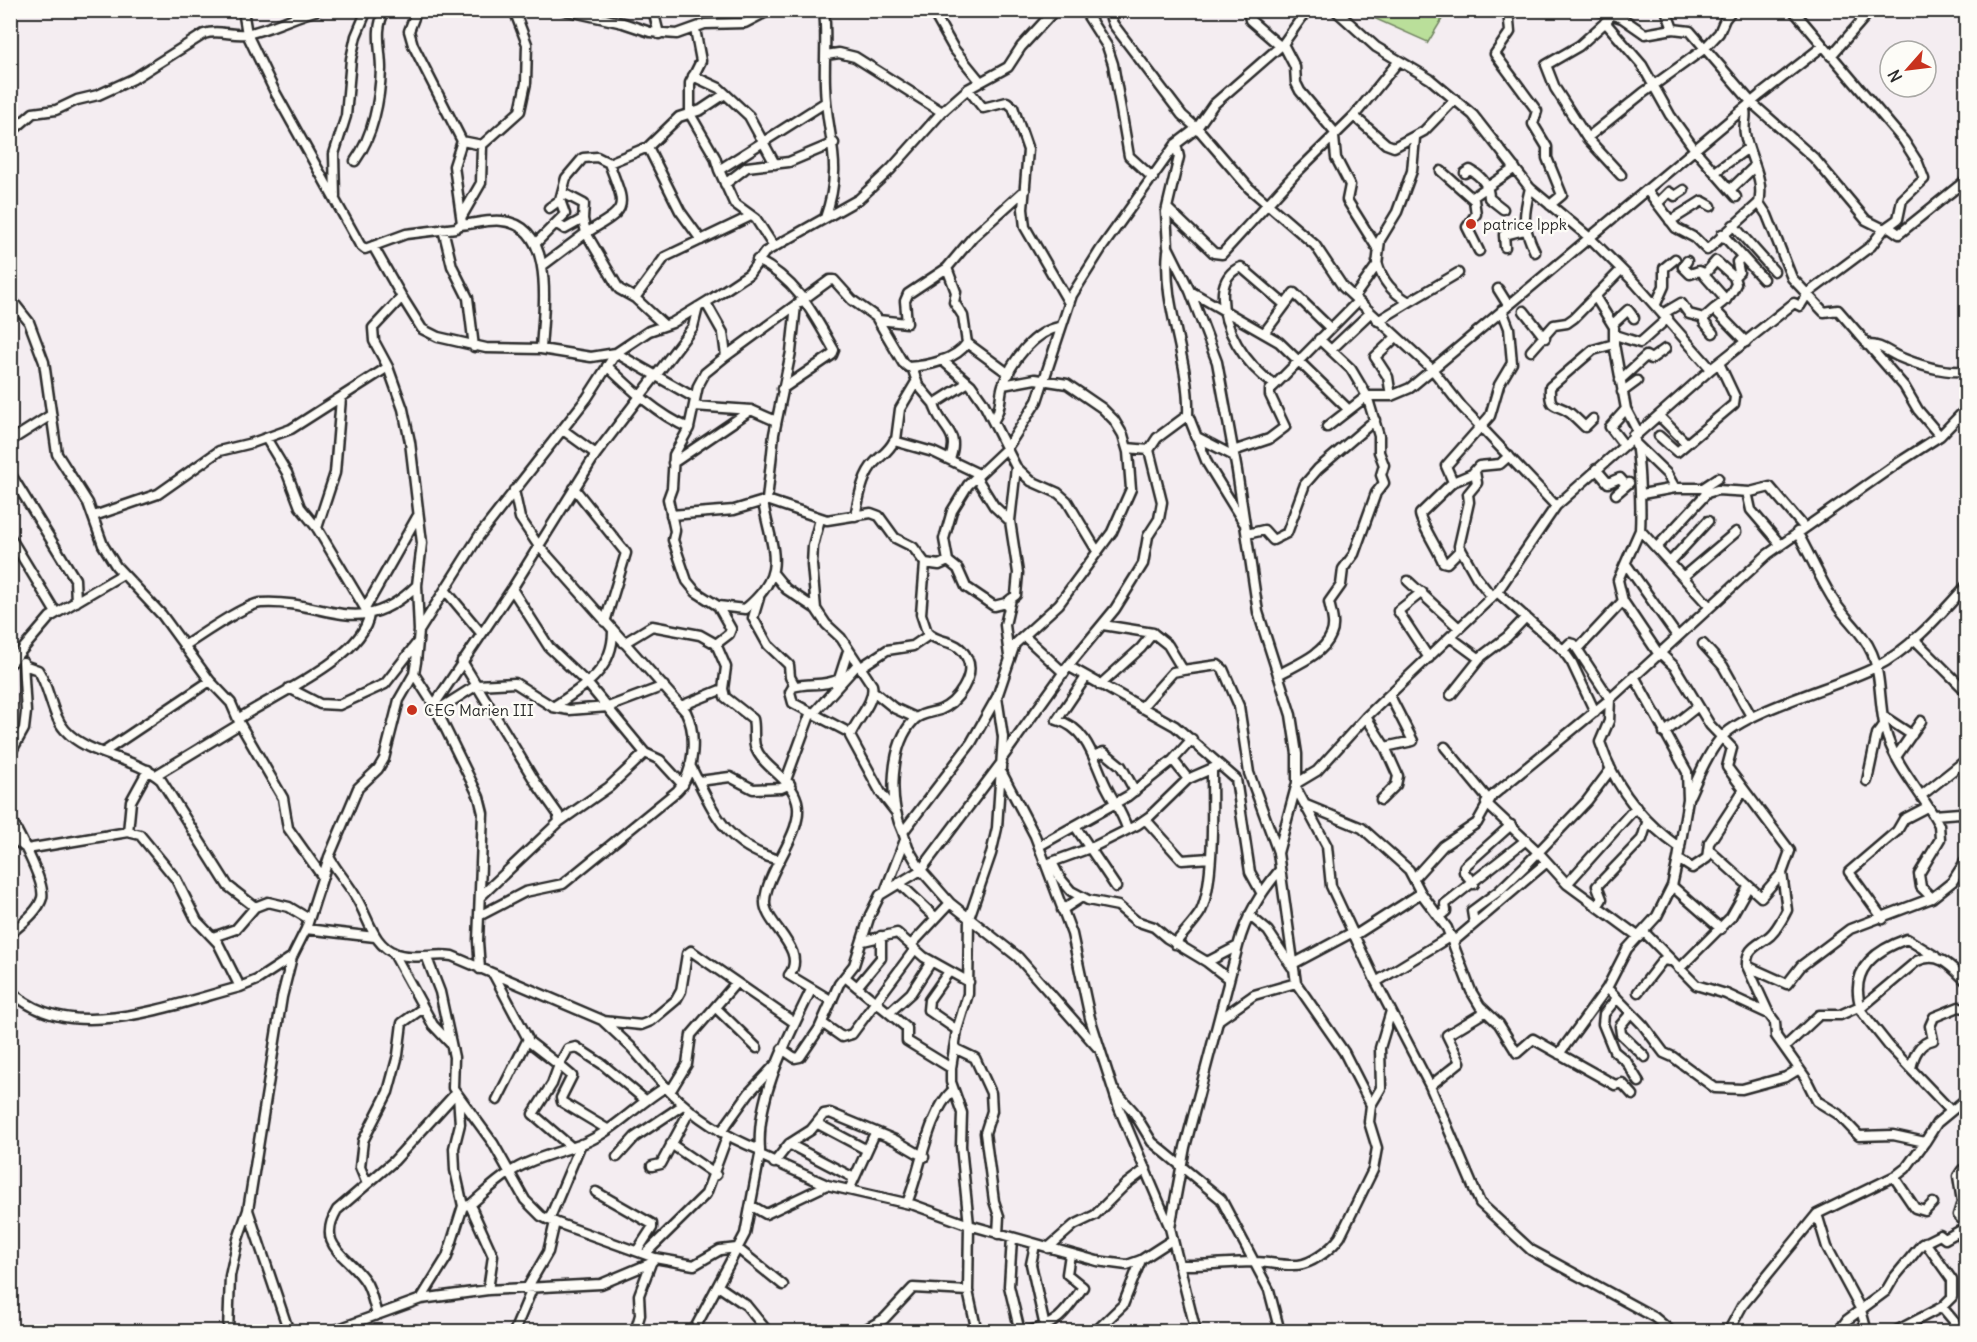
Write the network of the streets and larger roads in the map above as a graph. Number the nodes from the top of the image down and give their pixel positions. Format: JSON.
{"nodes":[{"id":1,"x":243,"y":10,"type":"edge"},
{"id":2,"x":318,"y":10,"type":"edge"},
{"id":3,"x":367,"y":10,"type":"edge"},
{"id":4,"x":385,"y":10,"type":"edge"},
{"id":5,"x":417,"y":10,"type":"edge"},
{"id":6,"x":514,"y":10,"type":"edge"},
{"id":7,"x":564,"y":10,"type":"edge"},
{"id":8,"x":653,"y":10,"type":"edge"},
{"id":9,"x":770,"y":10,"type":"edge"},
{"id":10,"x":824,"y":10,"type":"edge"},
{"id":11,"x":932,"y":10,"type":"edge"},
{"id":12,"x":1056,"y":10,"type":"edge"},
{"id":13,"x":1084,"y":10,"type":"edge"},
{"id":14,"x":1108,"y":10,"type":"edge"},
{"id":15,"x":1248,"y":10,"type":"edge"},
{"id":16,"x":1308,"y":10,"type":"edge"},
{"id":17,"x":1335,"y":10,"type":"edge"},
{"id":18,"x":1508,"y":10,"type":"edge"},
{"id":19,"x":1597,"y":10,"type":"edge"},
{"id":20,"x":1666,"y":10,"type":"edge"},
{"id":21,"x":1732,"y":10,"type":"edge"},
{"id":22,"x":1793,"y":10,"type":"edge"},
{"id":23,"x":1871,"y":10,"type":"edge"},
{"id":24,"x":1608,"y":20,"type":"junction"},
{"id":25,"x":695,"y":29,"type":"junction"},
{"id":26,"x":1673,"y":29,"type":"junction"},
{"id":27,"x":247,"y":33,"type":"junction"},
{"id":28,"x":659,"y":34,"type":"junction"},
{"id":29,"x":1282,"y":45,"type":"junction"},
{"id":30,"x":1823,"y":46,"type":"junction"},
{"id":31,"x":1704,"y":49,"type":"junction"},
{"id":32,"x":826,"y":55,"type":"junction"},
{"id":33,"x":1831,"y":56,"type":"junction"},
{"id":34,"x":1398,"y":62,"type":"junction"},
{"id":35,"x":693,"y":76,"type":"junction"},
{"id":36,"x":980,"y":81,"type":"junction"},
{"id":37,"x":1653,"y":86,"type":"junction"},
{"id":38,"x":968,"y":89,"type":"junction"},
{"id":39,"x":725,"y":94,"type":"junction"},
{"id":40,"x":1455,"y":99,"type":"junction"},
{"id":41,"x":826,"y":102,"type":"junction"},
{"id":42,"x":1752,"y":103,"type":"junction"},
{"id":43,"x":1745,"y":110,"type":"junction"},
{"id":44,"x":942,"y":112,"type":"junction"},
{"id":45,"x":690,"y":114,"type":"junction"},
{"id":46,"x":1354,"y":116,"type":"junction"},
{"id":47,"x":1197,"y":128,"type":"junction"},
{"id":48,"x":10,"y":133,"type":"edge"},
{"id":49,"x":1335,"y":136,"type":"junction"},
{"id":50,"x":1414,"y":138,"type":"junction"},
{"id":51,"x":1587,"y":138,"type":"junction"},
{"id":52,"x":763,"y":140,"type":"junction"},
{"id":53,"x":462,"y":141,"type":"junction"},
{"id":54,"x":834,"y":143,"type":"junction"},
{"id":55,"x":1176,"y":144,"type":"junction"},
{"id":56,"x":482,"y":145,"type":"junction"},
{"id":57,"x":648,"y":147,"type":"junction"},
{"id":58,"x":1748,"y":148,"type":"junction"},
{"id":59,"x":1696,"y":151,"type":"junction"},
{"id":60,"x":355,"y":162,"type":"dead end"},
{"id":61,"x":609,"y":163,"type":"junction"},
{"id":62,"x":775,"y":164,"type":"junction"},
{"id":63,"x":1755,"y":166,"type":"junction"},
{"id":64,"x":1515,"y":168,"type":"junction"},
{"id":65,"x":719,"y":170,"type":"junction"},
{"id":66,"x":1442,"y":171,"type":"dead end"},
{"id":67,"x":1715,"y":172,"type":"junction"},
{"id":68,"x":1465,"y":173,"type":"dead end"},
{"id":69,"x":1621,"y":175,"type":"dead end"},
{"id":70,"x":1154,"y":178,"type":"junction"},
{"id":71,"x":1966,"y":180,"type":"edge"},
{"id":72,"x":725,"y":184,"type":"junction"},
{"id":73,"x":1487,"y":186,"type":"junction"},
{"id":74,"x":1530,"y":188,"type":"junction"},
{"id":75,"x":1025,"y":190,"type":"junction"},
{"id":76,"x":1647,"y":190,"type":"junction"},
{"id":77,"x":1684,"y":190,"type":"dead end"},
{"id":78,"x":1730,"y":190,"type":"junction"},
{"id":79,"x":562,"y":196,"type":"junction"},
{"id":80,"x":1473,"y":197,"type":"junction"},
{"id":81,"x":1736,"y":197,"type":"dead end"},
{"id":82,"x":335,"y":200,"type":"junction"},
{"id":83,"x":1268,"y":202,"type":"junction"},
{"id":84,"x":1658,"y":203,"type":"junction"},
{"id":85,"x":1759,"y":203,"type":"junction"},
{"id":86,"x":1550,"y":205,"type":"junction"},
{"id":87,"x":1711,"y":206,"type":"dead end"},
{"id":88,"x":549,"y":208,"type":"dead end"},
{"id":89,"x":1167,"y":208,"type":"junction"},
{"id":90,"x":1503,"y":209,"type":"dead end"},
{"id":91,"x":751,"y":216,"type":"junction"},
{"id":92,"x":825,"y":218,"type":"junction"},
{"id":93,"x":583,"y":219,"type":"junction"},
{"id":94,"x":461,"y":220,"type":"junction"},
{"id":95,"x":1670,"y":221,"type":"junction"},
{"id":96,"x":557,"y":224,"type":"junction"},
{"id":97,"x":1733,"y":225,"type":"junction"},
{"id":98,"x":1887,"y":228,"type":"junction"},
{"id":99,"x":443,"y":229,"type":"junction"},
{"id":100,"x":1524,"y":230,"type":"junction"},
{"id":101,"x":586,"y":233,"type":"junction"},
{"id":102,"x":1722,"y":234,"type":"junction"},
{"id":103,"x":1590,"y":238,"type":"junction"},
{"id":104,"x":701,"y":240,"type":"junction"},
{"id":105,"x":535,"y":243,"type":"junction"},
{"id":106,"x":374,"y":246,"type":"junction"},
{"id":107,"x":774,"y":247,"type":"junction"},
{"id":108,"x":1168,"y":247,"type":"junction"},
{"id":109,"x":1377,"y":248,"type":"junction"},
{"id":110,"x":1505,"y":248,"type":"dead end"},
{"id":111,"x":1479,"y":252,"type":"dead end"},
{"id":112,"x":1535,"y":252,"type":"dead end"},
{"id":113,"x":1758,"y":253,"type":"junction"},
{"id":114,"x":1675,"y":259,"type":"dead end"},
{"id":115,"x":758,"y":260,"type":"junction"},
{"id":116,"x":1745,"y":260,"type":"junction"},
{"id":117,"x":1377,"y":261,"type":"junction"},
{"id":118,"x":1687,"y":261,"type":"dead end"},
{"id":119,"x":542,"y":266,"type":"junction"},
{"id":120,"x":947,"y":268,"type":"junction"},
{"id":121,"x":1621,"y":270,"type":"junction"},
{"id":122,"x":1774,"y":271,"type":"dead end"},
{"id":123,"x":1458,"y":273,"type":"dead end"},
{"id":124,"x":1704,"y":273,"type":"junction"},
{"id":125,"x":1734,"y":277,"type":"junction"},
{"id":126,"x":1762,"y":279,"type":"dead end"},
{"id":127,"x":1498,"y":289,"type":"dead end"},
{"id":128,"x":1190,"y":291,"type":"junction"},
{"id":129,"x":1808,"y":293,"type":"junction"},
{"id":130,"x":402,"y":297,"type":"junction"},
{"id":131,"x":10,"y":298,"type":"edge"},
{"id":132,"x":635,"y":298,"type":"junction"},
{"id":133,"x":1596,"y":298,"type":"junction"},
{"id":134,"x":804,"y":299,"type":"junction"},
{"id":135,"x":1356,"y":299,"type":"junction"},
{"id":136,"x":1726,"y":300,"type":"junction"},
{"id":137,"x":1409,"y":302,"type":"junction"},
{"id":138,"x":1069,"y":303,"type":"junction"},
{"id":139,"x":1284,"y":304,"type":"junction"},
{"id":140,"x":1656,"y":304,"type":"junction"},
{"id":141,"x":702,"y":305,"type":"junction"},
{"id":142,"x":796,"y":306,"type":"junction"},
{"id":143,"x":1505,"y":308,"type":"junction"},
{"id":144,"x":1222,"y":309,"type":"junction"},
{"id":145,"x":1714,"y":309,"type":"junction"},
{"id":146,"x":1524,"y":311,"type":"dead end"},
{"id":147,"x":1370,"y":313,"type":"junction"},
{"id":148,"x":1666,"y":315,"type":"junction"},
{"id":149,"x":1634,"y":318,"type":"dead end"},
{"id":150,"x":1704,"y":318,"type":"junction"},
{"id":151,"x":878,"y":320,"type":"junction"},
{"id":152,"x":1378,"y":321,"type":"junction"},
{"id":153,"x":1613,"y":324,"type":"junction"},
{"id":154,"x":664,"y":325,"type":"junction"},
{"id":155,"x":1060,"y":327,"type":"junction"},
{"id":156,"x":1330,"y":328,"type":"junction"},
{"id":157,"x":1265,"y":332,"type":"junction"},
{"id":158,"x":1713,"y":333,"type":"dead end"},
{"id":159,"x":1396,"y":337,"type":"junction"},
{"id":160,"x":1545,"y":338,"type":"junction"},
{"id":161,"x":1319,"y":339,"type":"junction"},
{"id":162,"x":1614,"y":340,"type":"junction"},
{"id":163,"x":1746,"y":342,"type":"junction"},
{"id":164,"x":967,"y":343,"type":"junction"},
{"id":165,"x":1867,"y":345,"type":"junction"},
{"id":166,"x":474,"y":347,"type":"junction"},
{"id":167,"x":1665,"y":348,"type":"dead end"},
{"id":168,"x":541,"y":349,"type":"junction"},
{"id":169,"x":1331,"y":350,"type":"junction"},
{"id":170,"x":1531,"y":351,"type":"dead end"},
{"id":171,"x":616,"y":353,"type":"junction"},
{"id":172,"x":726,"y":356,"type":"junction"},
{"id":173,"x":1299,"y":359,"type":"junction"},
{"id":174,"x":942,"y":360,"type":"junction"},
{"id":175,"x":1719,"y":363,"type":"junction"},
{"id":176,"x":607,"y":366,"type":"junction"},
{"id":177,"x":388,"y":367,"type":"junction"},
{"id":178,"x":912,"y":367,"type":"junction"},
{"id":179,"x":1431,"y":369,"type":"junction"},
{"id":180,"x":1711,"y":369,"type":"junction"},
{"id":181,"x":1966,"y":371,"type":"edge"},
{"id":182,"x":1009,"y":374,"type":"junction"},
{"id":183,"x":655,"y":377,"type":"junction"},
{"id":184,"x":1044,"y":379,"type":"junction"},
{"id":185,"x":1620,"y":380,"type":"junction"},
{"id":186,"x":1637,"y":381,"type":"dead end"},
{"id":187,"x":916,"y":382,"type":"junction"},
{"id":188,"x":967,"y":383,"type":"junction"},
{"id":189,"x":1003,"y":385,"type":"junction"},
{"id":190,"x":1275,"y":385,"type":"junction"},
{"id":191,"x":782,"y":389,"type":"junction"},
{"id":192,"x":1622,"y":392,"type":"junction"},
{"id":193,"x":1367,"y":396,"type":"junction"},
{"id":194,"x":1391,"y":396,"type":"junction"},
{"id":195,"x":641,"y":397,"type":"junction"},
{"id":196,"x":341,"y":398,"type":"junction"},
{"id":197,"x":694,"y":402,"type":"junction"},
{"id":198,"x":934,"y":404,"type":"junction"},
{"id":199,"x":1626,"y":409,"type":"junction"},
{"id":200,"x":1966,"y":409,"type":"edge"},
{"id":201,"x":751,"y":410,"type":"junction"},
{"id":202,"x":1349,"y":410,"type":"junction"},
{"id":203,"x":51,"y":415,"type":"junction"},
{"id":204,"x":1188,"y":415,"type":"junction"},
{"id":205,"x":1659,"y":416,"type":"junction"},
{"id":206,"x":1593,"y":419,"type":"dead end"},
{"id":207,"x":994,"y":420,"type":"junction"},
{"id":208,"x":1374,"y":420,"type":"junction"},
{"id":209,"x":776,"y":421,"type":"junction"},
{"id":210,"x":1480,"y":426,"type":"junction"},
{"id":211,"x":1327,"y":427,"type":"dead end"},
{"id":212,"x":689,"y":428,"type":"junction"},
{"id":213,"x":563,"y":430,"type":"junction"},
{"id":214,"x":1636,"y":434,"type":"junction"},
{"id":215,"x":1195,"y":436,"type":"junction"},
{"id":216,"x":1659,"y":436,"type":"dead end"},
{"id":217,"x":1940,"y":436,"type":"junction"},
{"id":218,"x":266,"y":438,"type":"junction"},
{"id":219,"x":10,"y":441,"type":"edge"},
{"id":220,"x":896,"y":441,"type":"junction"},
{"id":221,"x":1686,"y":443,"type":"junction"},
{"id":222,"x":1623,"y":444,"type":"junction"},
{"id":223,"x":1637,"y":445,"type":"junction"},
{"id":224,"x":1007,"y":448,"type":"junction"},
{"id":225,"x":1127,"y":448,"type":"junction"},
{"id":226,"x":1149,"y":450,"type":"junction"},
{"id":227,"x":596,"y":454,"type":"junction"},
{"id":228,"x":1234,"y":454,"type":"junction"},
{"id":229,"x":1509,"y":456,"type":"junction"},
{"id":230,"x":950,"y":459,"type":"junction"},
{"id":231,"x":673,"y":463,"type":"junction"},
{"id":232,"x":1016,"y":467,"type":"junction"},
{"id":233,"x":1596,"y":469,"type":"junction"},
{"id":234,"x":1474,"y":472,"type":"junction"},
{"id":235,"x":10,"y":473,"type":"edge"},
{"id":236,"x":978,"y":475,"type":"junction"},
{"id":237,"x":1637,"y":477,"type":"junction"},
{"id":238,"x":1718,"y":478,"type":"dead end"},
{"id":239,"x":1453,"y":482,"type":"junction"},
{"id":240,"x":1626,"y":485,"type":"junction"},
{"id":241,"x":574,"y":488,"type":"junction"},
{"id":242,"x":1676,"y":488,"type":"junction"},
{"id":243,"x":514,"y":490,"type":"junction"},
{"id":244,"x":1705,"y":491,"type":"junction"},
{"id":245,"x":1747,"y":492,"type":"junction"},
{"id":246,"x":1616,"y":494,"type":"dead end"},
{"id":247,"x":1642,"y":494,"type":"junction"},
{"id":248,"x":765,"y":501,"type":"junction"},
{"id":249,"x":1556,"y":506,"type":"junction"},
{"id":250,"x":672,"y":515,"type":"junction"},
{"id":251,"x":94,"y":516,"type":"junction"},
{"id":252,"x":855,"y":516,"type":"junction"},
{"id":253,"x":417,"y":517,"type":"junction"},
{"id":254,"x":820,"y":519,"type":"junction"},
{"id":255,"x":1010,"y":521,"type":"junction"},
{"id":256,"x":1708,"y":521,"type":"dead end"},
{"id":257,"x":1245,"y":524,"type":"junction"},
{"id":258,"x":317,"y":528,"type":"junction"},
{"id":259,"x":1801,"y":529,"type":"junction"},
{"id":260,"x":1640,"y":530,"type":"junction"},
{"id":261,"x":1736,"y":532,"type":"dead end"},
{"id":262,"x":1247,"y":534,"type":"junction"},
{"id":263,"x":10,"y":537,"type":"edge"},
{"id":264,"x":1780,"y":544,"type":"junction"},
{"id":265,"x":538,"y":545,"type":"junction"},
{"id":266,"x":1658,"y":546,"type":"junction"},
{"id":267,"x":1461,"y":549,"type":"junction"},
{"id":268,"x":1097,"y":550,"type":"junction"},
{"id":269,"x":948,"y":561,"type":"junction"},
{"id":270,"x":1671,"y":561,"type":"junction"},
{"id":271,"x":925,"y":563,"type":"junction"},
{"id":272,"x":1626,"y":564,"type":"junction"},
{"id":273,"x":773,"y":573,"type":"junction"},
{"id":274,"x":123,"y":574,"type":"junction"},
{"id":275,"x":1684,"y":576,"type":"junction"},
{"id":276,"x":1408,"y":580,"type":"dead end"},
{"id":277,"x":417,"y":585,"type":"junction"},
{"id":278,"x":1966,"y":586,"type":"edge"},
{"id":279,"x":512,"y":589,"type":"junction"},
{"id":280,"x":446,"y":591,"type":"junction"},
{"id":281,"x":1422,"y":591,"type":"junction"},
{"id":282,"x":760,"y":594,"type":"junction"},
{"id":283,"x":1495,"y":595,"type":"junction"},
{"id":284,"x":1011,"y":599,"type":"junction"},
{"id":285,"x":1623,"y":601,"type":"junction"},
{"id":286,"x":76,"y":602,"type":"junction"},
{"id":287,"x":718,"y":606,"type":"junction"},
{"id":288,"x":1710,"y":607,"type":"junction"},
{"id":289,"x":816,"y":609,"type":"junction"},
{"id":290,"x":367,"y":611,"type":"junction"},
{"id":291,"x":56,"y":614,"type":"junction"},
{"id":292,"x":1526,"y":617,"type":"junction"},
{"id":293,"x":605,"y":622,"type":"junction"},
{"id":294,"x":1103,"y":625,"type":"junction"},
{"id":295,"x":1459,"y":628,"type":"junction"},
{"id":296,"x":419,"y":631,"type":"junction"},
{"id":297,"x":614,"y":631,"type":"junction"},
{"id":298,"x":481,"y":633,"type":"junction"},
{"id":299,"x":1153,"y":633,"type":"junction"},
{"id":300,"x":928,"y":635,"type":"junction"},
{"id":301,"x":1024,"y":636,"type":"junction"},
{"id":302,"x":1677,"y":636,"type":"junction"},
{"id":303,"x":1450,"y":637,"type":"junction"},
{"id":304,"x":1914,"y":639,"type":"junction"},
{"id":305,"x":418,"y":642,"type":"junction"},
{"id":306,"x":624,"y":643,"type":"junction"},
{"id":307,"x":716,"y":644,"type":"junction"},
{"id":308,"x":1703,"y":644,"type":"dead end"},
{"id":309,"x":184,"y":646,"type":"junction"},
{"id":310,"x":1578,"y":649,"type":"junction"},
{"id":311,"x":1563,"y":650,"type":"junction"},
{"id":312,"x":848,"y":651,"type":"junction"},
{"id":313,"x":1658,"y":652,"type":"junction"},
{"id":314,"x":20,"y":655,"type":"junction"},
{"id":315,"x":1429,"y":658,"type":"junction"},
{"id":316,"x":1010,"y":659,"type":"junction"},
{"id":317,"x":1480,"y":659,"type":"junction"},
{"id":318,"x":462,"y":661,"type":"junction"},
{"id":319,"x":10,"y":664,"type":"edge"},
{"id":320,"x":24,"y":665,"type":"junction"},
{"id":321,"x":859,"y":666,"type":"junction"},
{"id":322,"x":1877,"y":667,"type":"junction"},
{"id":323,"x":1182,"y":669,"type":"junction"},
{"id":324,"x":1066,"y":670,"type":"junction"},
{"id":325,"x":414,"y":674,"type":"junction"},
{"id":326,"x":1278,"y":675,"type":"junction"},
{"id":327,"x":1634,"y":676,"type":"junction"},
{"id":328,"x":1086,"y":677,"type":"junction"},
{"id":329,"x":210,"y":681,"type":"junction"},
{"id":330,"x":588,"y":684,"type":"junction"},
{"id":331,"x":477,"y":685,"type":"junction"},
{"id":332,"x":1100,"y":685,"type":"junction"},
{"id":333,"x":664,"y":686,"type":"junction"},
{"id":334,"x":795,"y":686,"type":"junction"},
{"id":335,"x":289,"y":688,"type":"junction"},
{"id":336,"x":723,"y":689,"type":"junction"},
{"id":337,"x":873,"y":691,"type":"junction"},
{"id":338,"x":1966,"y":691,"type":"edge"},
{"id":339,"x":1451,"y":695,"type":"dead end"},
{"id":340,"x":1390,"y":696,"type":"junction"},
{"id":341,"x":997,"y":697,"type":"junction"},
{"id":342,"x":1610,"y":699,"type":"junction"},
{"id":343,"x":681,"y":706,"type":"junction"},
{"id":344,"x":1698,"y":706,"type":"junction"},
{"id":345,"x":553,"y":707,"type":"junction"},
{"id":346,"x":608,"y":707,"type":"junction"},
{"id":347,"x":435,"y":708,"type":"junction"},
{"id":348,"x":1141,"y":708,"type":"junction"},
{"id":349,"x":812,"y":712,"type":"junction"},
{"id":350,"x":1595,"y":712,"type":"junction"},
{"id":351,"x":1751,"y":716,"type":"junction"},
{"id":352,"x":1366,"y":717,"type":"junction"},
{"id":353,"x":916,"y":718,"type":"junction"},
{"id":354,"x":239,"y":721,"type":"junction"},
{"id":355,"x":1884,"y":721,"type":"junction"},
{"id":356,"x":1921,"y":721,"type":"dead end"},
{"id":357,"x":850,"y":733,"type":"junction"},
{"id":358,"x":1664,"y":733,"type":"junction"},
{"id":359,"x":1912,"y":735,"type":"junction"},
{"id":360,"x":1721,"y":737,"type":"junction"},
{"id":361,"x":1192,"y":739,"type":"junction"},
{"id":362,"x":1385,"y":747,"type":"junction"},
{"id":363,"x":1445,"y":747,"type":"dead end"},
{"id":364,"x":104,"y":752,"type":"junction"},
{"id":365,"x":645,"y":753,"type":"junction"},
{"id":366,"x":10,"y":754,"type":"edge"},
{"id":367,"x":1095,"y":755,"type":"junction"},
{"id":368,"x":1896,"y":757,"type":"junction"},
{"id":369,"x":1003,"y":760,"type":"junction"},
{"id":370,"x":1173,"y":760,"type":"junction"},
{"id":371,"x":1966,"y":760,"type":"edge"},
{"id":372,"x":690,"y":765,"type":"junction"},
{"id":373,"x":1216,"y":767,"type":"junction"},
{"id":374,"x":1611,"y":769,"type":"junction"},
{"id":375,"x":152,"y":773,"type":"junction"},
{"id":376,"x":1002,"y":773,"type":"junction"},
{"id":377,"x":1249,"y":773,"type":"junction"},
{"id":378,"x":1188,"y":779,"type":"junction"},
{"id":379,"x":1236,"y":779,"type":"junction"},
{"id":380,"x":699,"y":781,"type":"junction"},
{"id":381,"x":1867,"y":781,"type":"dead end"},
{"id":382,"x":788,"y":782,"type":"junction"},
{"id":383,"x":683,"y":785,"type":"junction"},
{"id":384,"x":1296,"y":786,"type":"junction"},
{"id":385,"x":1136,"y":791,"type":"junction"},
{"id":386,"x":1743,"y":791,"type":"junction"},
{"id":387,"x":1922,"y":795,"type":"junction"},
{"id":388,"x":1688,"y":799,"type":"junction"},
{"id":389,"x":1381,"y":800,"type":"dead end"},
{"id":390,"x":1487,"y":801,"type":"junction"},
{"id":391,"x":1114,"y":803,"type":"junction"},
{"id":392,"x":1306,"y":805,"type":"junction"},
{"id":393,"x":1636,"y":807,"type":"junction"},
{"id":394,"x":1927,"y":807,"type":"junction"},
{"id":395,"x":895,"y":811,"type":"junction"},
{"id":396,"x":1934,"y":815,"type":"junction"},
{"id":397,"x":10,"y":818,"type":"edge"},
{"id":398,"x":1966,"y":818,"type":"edge"},
{"id":399,"x":1146,"y":820,"type":"junction"},
{"id":400,"x":559,"y":822,"type":"junction"},
{"id":401,"x":1647,"y":823,"type":"junction"},
{"id":402,"x":1511,"y":825,"type":"junction"},
{"id":403,"x":1075,"y":826,"type":"junction"},
{"id":404,"x":1127,"y":828,"type":"junction"},
{"id":405,"x":128,"y":832,"type":"junction"},
{"id":406,"x":10,"y":836,"type":"edge"},
{"id":407,"x":904,"y":836,"type":"junction"},
{"id":408,"x":1526,"y":840,"type":"junction"},
{"id":409,"x":1039,"y":846,"type":"junction"},
{"id":410,"x":1090,"y":848,"type":"junction"},
{"id":411,"x":1680,"y":848,"type":"junction"},
{"id":412,"x":27,"y":849,"type":"junction"},
{"id":413,"x":1709,"y":850,"type":"junction"},
{"id":414,"x":1538,"y":852,"type":"junction"},
{"id":415,"x":1278,"y":853,"type":"junction"},
{"id":416,"x":329,"y":857,"type":"junction"},
{"id":417,"x":1210,"y":858,"type":"junction"},
{"id":418,"x":1678,"y":859,"type":"junction"},
{"id":419,"x":779,"y":860,"type":"junction"},
{"id":420,"x":1966,"y":860,"type":"edge"},
{"id":421,"x":1547,"y":862,"type":"junction"},
{"id":422,"x":1049,"y":863,"type":"junction"},
{"id":423,"x":921,"y":870,"type":"junction"},
{"id":424,"x":1279,"y":871,"type":"junction"},
{"id":425,"x":1782,"y":873,"type":"junction"},
{"id":426,"x":322,"y":876,"type":"junction"},
{"id":427,"x":1414,"y":877,"type":"junction"},
{"id":428,"x":899,"y":883,"type":"junction"},
{"id":429,"x":1474,"y":884,"type":"junction"},
{"id":430,"x":1567,"y":884,"type":"junction"},
{"id":431,"x":1116,"y":886,"type":"dead end"},
{"id":432,"x":1672,"y":886,"type":"junction"},
{"id":433,"x":1748,"y":887,"type":"junction"},
{"id":434,"x":886,"y":889,"type":"junction"},
{"id":435,"x":1261,"y":892,"type":"junction"},
{"id":436,"x":1421,"y":893,"type":"junction"},
{"id":437,"x":480,"y":897,"type":"junction"},
{"id":438,"x":1082,"y":897,"type":"junction"},
{"id":439,"x":1932,"y":898,"type":"junction"},
{"id":440,"x":950,"y":903,"type":"junction"},
{"id":441,"x":255,"y":907,"type":"junction"},
{"id":442,"x":1597,"y":907,"type":"junction"},
{"id":443,"x":1062,"y":910,"type":"junction"},
{"id":444,"x":1249,"y":915,"type":"junction"},
{"id":445,"x":479,"y":916,"type":"junction"},
{"id":446,"x":1439,"y":917,"type":"junction"},
{"id":447,"x":936,"y":918,"type":"junction"},
{"id":448,"x":969,"y":918,"type":"junction"},
{"id":449,"x":1883,"y":918,"type":"junction"},
{"id":450,"x":309,"y":919,"type":"junction"},
{"id":451,"x":1474,"y":923,"type":"junction"},
{"id":452,"x":306,"y":929,"type":"junction"},
{"id":453,"x":1721,"y":929,"type":"junction"},
{"id":454,"x":10,"y":934,"type":"edge"},
{"id":455,"x":1354,"y":934,"type":"junction"},
{"id":456,"x":1642,"y":934,"type":"junction"},
{"id":457,"x":881,"y":936,"type":"junction"},
{"id":458,"x":375,"y":937,"type":"junction"},
{"id":459,"x":213,"y":938,"type":"junction"},
{"id":460,"x":1452,"y":939,"type":"junction"},
{"id":461,"x":863,"y":941,"type":"junction"},
{"id":462,"x":1176,"y":944,"type":"junction"},
{"id":463,"x":1238,"y":946,"type":"junction"},
{"id":464,"x":913,"y":947,"type":"junction"},
{"id":465,"x":393,"y":952,"type":"junction"},
{"id":466,"x":1935,"y":956,"type":"junction"},
{"id":467,"x":292,"y":957,"type":"junction"},
{"id":468,"x":427,"y":958,"type":"junction"},
{"id":469,"x":1670,"y":961,"type":"junction"},
{"id":470,"x":931,"y":962,"type":"junction"},
{"id":471,"x":1207,"y":962,"type":"junction"},
{"id":472,"x":1747,"y":966,"type":"junction"},
{"id":473,"x":1293,"y":967,"type":"junction"},
{"id":474,"x":480,"y":969,"type":"junction"},
{"id":475,"x":1679,"y":969,"type":"junction"},
{"id":476,"x":948,"y":972,"type":"junction"},
{"id":477,"x":494,"y":975,"type":"junction"},
{"id":478,"x":845,"y":977,"type":"junction"},
{"id":479,"x":1229,"y":979,"type":"junction"},
{"id":480,"x":1966,"y":981,"type":"edge"},
{"id":481,"x":969,"y":982,"type":"junction"},
{"id":482,"x":1376,"y":982,"type":"junction"},
{"id":483,"x":1296,"y":983,"type":"junction"},
{"id":484,"x":735,"y":984,"type":"junction"},
{"id":485,"x":240,"y":987,"type":"junction"},
{"id":486,"x":857,"y":987,"type":"junction"},
{"id":487,"x":1607,"y":988,"type":"junction"},
{"id":488,"x":10,"y":990,"type":"edge"},
{"id":489,"x":811,"y":990,"type":"junction"},
{"id":490,"x":1638,"y":992,"type":"dead end"},
{"id":491,"x":1617,"y":998,"type":"junction"},
{"id":492,"x":832,"y":1001,"type":"junction"},
{"id":493,"x":875,"y":1002,"type":"junction"},
{"id":494,"x":423,"y":1008,"type":"junction"},
{"id":495,"x":716,"y":1008,"type":"junction"},
{"id":496,"x":1861,"y":1008,"type":"junction"},
{"id":497,"x":1966,"y":1008,"type":"edge"},
{"id":498,"x":1391,"y":1011,"type":"junction"},
{"id":499,"x":1485,"y":1012,"type":"junction"},
{"id":500,"x":889,"y":1013,"type":"junction"},
{"id":501,"x":1630,"y":1014,"type":"junction"},
{"id":502,"x":1769,"y":1014,"type":"junction"},
{"id":503,"x":1220,"y":1019,"type":"junction"},
{"id":504,"x":602,"y":1020,"type":"junction"},
{"id":505,"x":795,"y":1023,"type":"junction"},
{"id":506,"x":822,"y":1023,"type":"junction"},
{"id":507,"x":957,"y":1030,"type":"junction"},
{"id":508,"x":528,"y":1041,"type":"junction"},
{"id":509,"x":451,"y":1044,"type":"junction"},
{"id":510,"x":1785,"y":1047,"type":"junction"},
{"id":511,"x":757,"y":1048,"type":"dead end"},
{"id":512,"x":954,"y":1048,"type":"junction"},
{"id":513,"x":782,"y":1049,"type":"junction"},
{"id":514,"x":1101,"y":1052,"type":"junction"},
{"id":515,"x":1559,"y":1054,"type":"junction"},
{"id":516,"x":1645,"y":1057,"type":"dead end"},
{"id":517,"x":559,"y":1065,"type":"junction"},
{"id":518,"x":775,"y":1065,"type":"junction"},
{"id":519,"x":951,"y":1068,"type":"junction"},
{"id":520,"x":1911,"y":1068,"type":"junction"},
{"id":521,"x":1799,"y":1069,"type":"junction"},
{"id":522,"x":1639,"y":1082,"type":"dead end"},
{"id":523,"x":1430,"y":1086,"type":"junction"},
{"id":524,"x":1113,"y":1089,"type":"junction"},
{"id":525,"x":668,"y":1090,"type":"junction"},
{"id":526,"x":953,"y":1090,"type":"junction"},
{"id":527,"x":457,"y":1094,"type":"junction"},
{"id":528,"x":1633,"y":1095,"type":"dead end"},
{"id":529,"x":644,"y":1099,"type":"junction"},
{"id":530,"x":1966,"y":1099,"type":"edge"},
{"id":531,"x":497,"y":1100,"type":"dead end"},
{"id":532,"x":1371,"y":1105,"type":"junction"},
{"id":533,"x":687,"y":1107,"type":"junction"},
{"id":534,"x":1951,"y":1111,"type":"junction"},
{"id":535,"x":818,"y":1124,"type":"junction"},
{"id":536,"x":607,"y":1129,"type":"junction"},
{"id":537,"x":874,"y":1133,"type":"junction"},
{"id":538,"x":724,"y":1135,"type":"junction"},
{"id":539,"x":1925,"y":1142,"type":"junction"},
{"id":540,"x":582,"y":1144,"type":"junction"},
{"id":541,"x":670,"y":1144,"type":"junction"},
{"id":542,"x":789,"y":1144,"type":"junction"},
{"id":543,"x":570,"y":1146,"type":"junction"},
{"id":544,"x":867,"y":1150,"type":"junction"},
{"id":545,"x":760,"y":1153,"type":"junction"},
{"id":546,"x":617,"y":1156,"type":"dead end"},
{"id":547,"x":924,"y":1157,"type":"junction"},
{"id":548,"x":774,"y":1163,"type":"junction"},
{"id":549,"x":652,"y":1166,"type":"dead end"},
{"id":550,"x":1181,"y":1166,"type":"junction"},
{"id":551,"x":1146,"y":1169,"type":"junction"},
{"id":552,"x":1966,"y":1171,"type":"edge"},
{"id":553,"x":510,"y":1172,"type":"junction"},
{"id":554,"x":716,"y":1175,"type":"junction"},
{"id":555,"x":1894,"y":1177,"type":"junction"},
{"id":556,"x":854,"y":1178,"type":"junction"},
{"id":557,"x":367,"y":1184,"type":"junction"},
{"id":558,"x":827,"y":1185,"type":"junction"},
{"id":559,"x":849,"y":1190,"type":"junction"},
{"id":560,"x":596,"y":1192,"type":"dead end"},
{"id":561,"x":907,"y":1203,"type":"junction"},
{"id":562,"x":1933,"y":1203,"type":"dead end"},
{"id":563,"x":466,"y":1206,"type":"junction"},
{"id":564,"x":752,"y":1206,"type":"junction"},
{"id":565,"x":248,"y":1210,"type":"junction"},
{"id":566,"x":1817,"y":1214,"type":"junction"},
{"id":567,"x":552,"y":1221,"type":"junction"},
{"id":568,"x":969,"y":1225,"type":"junction"},
{"id":569,"x":1170,"y":1228,"type":"junction"},
{"id":570,"x":1963,"y":1229,"type":"junction"},
{"id":571,"x":998,"y":1233,"type":"junction"},
{"id":572,"x":1012,"y":1238,"type":"junction"},
{"id":573,"x":1172,"y":1240,"type":"junction"},
{"id":574,"x":1925,"y":1242,"type":"junction"},
{"id":575,"x":1035,"y":1245,"type":"junction"},
{"id":576,"x":1966,"y":1245,"type":"edge"},
{"id":577,"x":737,"y":1248,"type":"junction"},
{"id":578,"x":1048,"y":1248,"type":"junction"},
{"id":579,"x":641,"y":1252,"type":"junction"},
{"id":580,"x":1070,"y":1254,"type":"junction"},
{"id":581,"x":653,"y":1260,"type":"junction"},
{"id":582,"x":1141,"y":1260,"type":"junction"},
{"id":583,"x":1255,"y":1262,"type":"junction"},
{"id":584,"x":1179,"y":1265,"type":"junction"},
{"id":585,"x":783,"y":1285,"type":"dead end"},
{"id":586,"x":718,"y":1286,"type":"junction"},
{"id":587,"x":529,"y":1289,"type":"junction"},
{"id":588,"x":488,"y":1290,"type":"junction"},
{"id":589,"x":968,"y":1291,"type":"junction"},
{"id":590,"x":421,"y":1299,"type":"junction"},
{"id":591,"x":1942,"y":1307,"type":"junction"},
{"id":592,"x":1861,"y":1310,"type":"junction"},
{"id":593,"x":377,"y":1315,"type":"junction"},
{"id":594,"x":1045,"y":1326,"type":"junction"},
{"id":595,"x":867,"y":1330,"type":"edge"},
{"id":596,"x":228,"y":1332,"type":"edge"},
{"id":597,"x":289,"y":1332,"type":"edge"},
{"id":598,"x":330,"y":1332,"type":"edge"},
{"id":599,"x":514,"y":1332,"type":"edge"},
{"id":600,"x":635,"y":1332,"type":"edge"},
{"id":601,"x":693,"y":1332,"type":"edge"},
{"id":602,"x":768,"y":1332,"type":"edge"},
{"id":603,"x":977,"y":1332,"type":"edge"},
{"id":604,"x":1020,"y":1332,"type":"edge"},
{"id":605,"x":1024,"y":1332,"type":"edge"},
{"id":606,"x":1095,"y":1332,"type":"edge"},
{"id":607,"x":1196,"y":1332,"type":"edge"},
{"id":608,"x":1280,"y":1332,"type":"edge"},
{"id":609,"x":1672,"y":1332,"type":"edge"},
{"id":610,"x":1728,"y":1332,"type":"edge"},
{"id":611,"x":1838,"y":1332,"type":"edge"},
{"id":612,"x":1868,"y":1332,"type":"edge"},
{"id":613,"x":1894,"y":1332,"type":"edge"},
{"id":614,"x":1963,"y":1332,"type":"edge"}],
"edges":[{"from":1,"to":27,"type":"street"},
{"from":2,"to":27,"type":"street"},
{"from":3,"to":82,"type":"street"},
{"from":4,"to":60,"type":"street"},
{"from":5,"to":53,"type":"street"},
{"from":6,"to":56,"type":"street"},
{"from":7,"to":28,"type":"street"},
{"from":8,"to":28,"type":"street"},
{"from":9,"to":25,"type":"street"},
{"from":10,"to":32,"type":"street"},
{"from":11,"to":36,"type":"street"},
{"from":12,"to":36,"type":"street"},
{"from":13,"to":70,"type":"street"},
{"from":14,"to":47,"type":"street"},
{"from":15,"to":29,"type":"street"},
{"from":16,"to":29,"type":"street"},
{"from":17,"to":34,"type":"street"},
{"from":18,"to":86,"type":"street"},
{"from":19,"to":24,"type":"street"},
{"from":20,"to":26,"type":"street"},
{"from":21,"to":31,"type":"street"},
{"from":22,"to":30,"type":"street"},
{"from":23,"to":33,"type":"street"},
{"from":24,"to":26,"type":"street"},
{"from":24,"to":37,"type":"street"},
{"from":24,"to":51,"type":"street"},
{"from":25,"to":28,"type":"street"},
{"from":25,"to":35,"type":"street"},
{"from":26,"to":31,"type":"street"},
{"from":27,"to":48,"type":"street"},
{"from":27,"to":82,"type":"street"},
{"from":29,"to":47,"type":"street"},
{"from":29,"to":49,"type":"street"},
{"from":30,"to":33,"type":"street"},
{"from":30,"to":42,"type":"street"},
{"from":31,"to":37,"type":"street"},
{"from":31,"to":42,"type":"street"},
{"from":32,"to":41,"type":"street"},
{"from":32,"to":44,"type":"street"},
{"from":33,"to":98,"type":"street"},
{"from":34,"to":40,"type":"street"},
{"from":34,"to":46,"type":"street"},
{"from":35,"to":39,"type":"street"},
{"from":35,"to":45,"type":"street"},
{"from":36,"to":38,"type":"street"},
{"from":37,"to":51,"type":"street"},
{"from":37,"to":59,"type":"street"},
{"from":38,"to":44,"type":"street"},
{"from":38,"to":75,"type":"street"},
{"from":39,"to":45,"type":"street"},
{"from":39,"to":52,"type":"street"},
{"from":40,"to":50,"type":"street"},
{"from":40,"to":64,"type":"street"},
{"from":41,"to":52,"type":"street"},
{"from":41,"to":54,"type":"street"},
{"from":42,"to":43,"type":"street"},
{"from":42,"to":98,"type":"street"},
{"from":43,"to":58,"type":"street"},
{"from":43,"to":59,"type":"street"},
{"from":44,"to":92,"type":"street"},
{"from":45,"to":57,"type":"street"},
{"from":45,"to":65,"type":"street"},
{"from":46,"to":49,"type":"street"},
{"from":46,"to":50,"type":"street"},
{"from":47,"to":55,"type":"street"},
{"from":47,"to":83,"type":"street"},
{"from":49,"to":83,"type":"street"},
{"from":49,"to":109,"type":"street"},
{"from":50,"to":109,"type":"street"},
{"from":51,"to":69,"type":"street"},
{"from":52,"to":62,"type":"street"},
{"from":52,"to":65,"type":"street"},
{"from":53,"to":56,"type":"street"},
{"from":53,"to":94,"type":"street"},
{"from":54,"to":62,"type":"street"},
{"from":54,"to":92,"type":"street"},
{"from":55,"to":70,"type":"street"},
{"from":55,"to":89,"type":"street"},
{"from":56,"to":94,"type":"street"},
{"from":57,"to":61,"type":"street"},
{"from":57,"to":104,"type":"street"},
{"from":58,"to":63,"type":"street"},
{"from":58,"to":67,"type":"street"},
{"from":59,"to":67,"type":"street"},
{"from":59,"to":76,"type":"street"},
{"from":61,"to":79,"type":"street"},
{"from":61,"to":101,"type":"street"},
{"from":62,"to":72,"type":"street"},
{"from":63,"to":78,"type":"street"},
{"from":63,"to":85,"type":"street"},
{"from":64,"to":73,"type":"street"},
{"from":64,"to":74,"type":"street"},
{"from":65,"to":72,"type":"street"},
{"from":66,"to":80,"type":"street"},
{"from":67,"to":78,"type":"street"},
{"from":68,"to":73,"type":"street"},
{"from":70,"to":138,"type":"street"},
{"from":71,"to":98,"type":"street"},
{"from":72,"to":91,"type":"street"},
{"from":73,"to":80,"type":"street"},
{"from":73,"to":90,"type":"street"},
{"from":74,"to":86,"type":"street"},
{"from":74,"to":100,"type":"street"},
{"from":75,"to":120,"type":"street"},
{"from":75,"to":138,"type":"street"},
{"from":76,"to":84,"type":"street"},
{"from":76,"to":103,"type":"street"},
{"from":77,"to":84,"type":"street"},
{"from":78,"to":81,"type":"street"},
{"from":79,"to":88,"type":"street"},
{"from":79,"to":93,"type":"street"},
{"from":79,"to":96,"type":"street"},
{"from":80,"to":111,"type":"street"},
{"from":82,"to":106,"type":"street"},
{"from":83,"to":89,"type":"street"},
{"from":83,"to":135,"type":"street"},
{"from":84,"to":95,"type":"street"},
{"from":85,"to":97,"type":"street"},
{"from":85,"to":129,"type":"street"},
{"from":86,"to":103,"type":"street"},
{"from":87,"to":95,"type":"street"},
{"from":89,"to":108,"type":"street"},
{"from":91,"to":104,"type":"street"},
{"from":91,"to":107,"type":"street"},
{"from":92,"to":107,"type":"street"},
{"from":93,"to":96,"type":"street"},
{"from":93,"to":101,"type":"street"},
{"from":94,"to":99,"type":"street"},
{"from":94,"to":105,"type":"street"},
{"from":95,"to":102,"type":"street"},
{"from":96,"to":105,"type":"street"},
{"from":97,"to":102,"type":"street"},
{"from":97,"to":113,"type":"street"},
{"from":98,"to":129,"type":"street"},
{"from":99,"to":106,"type":"street"},
{"from":99,"to":166,"type":"street"},
{"from":100,"to":110,"type":"street"},
{"from":100,"to":112,"type":"street"},
{"from":101,"to":119,"type":"street"},
{"from":101,"to":132,"type":"street"},
{"from":102,"to":116,"type":"street"},
{"from":103,"to":121,"type":"street"},
{"from":103,"to":143,"type":"street"},
{"from":104,"to":132,"type":"street"},
{"from":105,"to":119,"type":"street"},
{"from":106,"to":130,"type":"street"},
{"from":107,"to":115,"type":"street"},
{"from":108,"to":128,"type":"street"},
{"from":108,"to":204,"type":"street"},
{"from":109,"to":117,"type":"street"},
{"from":113,"to":116,"type":"street"},
{"from":113,"to":122,"type":"street"},
{"from":114,"to":140,"type":"street"},
{"from":115,"to":134,"type":"street"},
{"from":115,"to":141,"type":"street"},
{"from":116,"to":125,"type":"street"},
{"from":116,"to":126,"type":"street"},
{"from":117,"to":135,"type":"street"},
{"from":117,"to":137,"type":"street"},
{"from":118,"to":124,"type":"street"},
{"from":119,"to":168,"type":"street"},
{"from":120,"to":151,"type":"street"},
{"from":120,"to":164,"type":"street"},
{"from":121,"to":133,"type":"street"},
{"from":121,"to":140,"type":"street"},
{"from":123,"to":137,"type":"street"},
{"from":124,"to":125,"type":"street"},
{"from":124,"to":136,"type":"street"},
{"from":125,"to":136,"type":"street"},
{"from":127,"to":143,"type":"street"},
{"from":128,"to":144,"type":"street"},
{"from":128,"to":228,"type":"street"},
{"from":129,"to":163,"type":"street"},
{"from":129,"to":165,"type":"street"},
{"from":130,"to":166,"type":"street"},
{"from":130,"to":177,"type":"street"},
{"from":131,"to":203,"type":"street"},
{"from":132,"to":154,"type":"street"},
{"from":133,"to":153,"type":"street"},
{"from":133,"to":160,"type":"street"},
{"from":134,"to":142,"type":"street"},
{"from":134,"to":151,"type":"street"},
{"from":134,"to":191,"type":"street"},
{"from":135,"to":147,"type":"street"},
{"from":135,"to":156,"type":"street"},
{"from":136,"to":145,"type":"street"},
{"from":137,"to":152,"type":"street"},
{"from":138,"to":155,"type":"street"},
{"from":139,"to":144,"type":"street"},
{"from":139,"to":156,"type":"street"},
{"from":139,"to":157,"type":"street"},
{"from":140,"to":148,"type":"street"},
{"from":141,"to":154,"type":"street"},
{"from":141,"to":172,"type":"street"},
{"from":141,"to":183,"type":"street"},
{"from":142,"to":172,"type":"street"},
{"from":142,"to":191,"type":"street"},
{"from":143,"to":179,"type":"street"},
{"from":143,"to":210,"type":"street"},
{"from":144,"to":157,"type":"street"},
{"from":144,"to":190,"type":"street"},
{"from":145,"to":150,"type":"street"},
{"from":145,"to":163,"type":"street"},
{"from":146,"to":160,"type":"street"},
{"from":147,"to":152,"type":"street"},
{"from":147,"to":169,"type":"street"},
{"from":148,"to":150,"type":"street"},
{"from":148,"to":162,"type":"street"},
{"from":148,"to":180,"type":"street"},
{"from":149,"to":153,"type":"street"},
{"from":150,"to":158,"type":"street"},
{"from":151,"to":178,"type":"street"},
{"from":152,"to":159,"type":"street"},
{"from":153,"to":162,"type":"street"},
{"from":154,"to":171,"type":"street"},
{"from":155,"to":182,"type":"street"},
{"from":155,"to":184,"type":"street"},
{"from":156,"to":161,"type":"street"},
{"from":157,"to":173,"type":"street"},
{"from":159,"to":179,"type":"street"},
{"from":159,"to":194,"type":"street"},
{"from":160,"to":170,"type":"street"},
{"from":161,"to":169,"type":"street"},
{"from":161,"to":173,"type":"street"},
{"from":162,"to":185,"type":"street"},
{"from":162,"to":206,"type":"street"},
{"from":163,"to":175,"type":"street"},
{"from":164,"to":174,"type":"street"},
{"from":164,"to":182,"type":"street"},
{"from":165,"to":181,"type":"street"},
{"from":165,"to":217,"type":"street"},
{"from":166,"to":168,"type":"street"},
{"from":167,"to":185,"type":"street"},
{"from":168,"to":171,"type":"street"},
{"from":169,"to":193,"type":"street"},
{"from":171,"to":176,"type":"street"},
{"from":171,"to":183,"type":"street"},
{"from":172,"to":197,"type":"street"},
{"from":173,"to":190,"type":"street"},
{"from":173,"to":202,"type":"street"},
{"from":174,"to":178,"type":"street"},
{"from":174,"to":188,"type":"street"},
{"from":175,"to":180,"type":"street"},
{"from":175,"to":221,"type":"street"},
{"from":176,"to":195,"type":"street"},
{"from":176,"to":213,"type":"street"},
{"from":177,"to":196,"type":"street"},
{"from":177,"to":253,"type":"street"},
{"from":178,"to":187,"type":"street"},
{"from":179,"to":194,"type":"street"},
{"from":179,"to":210,"type":"street"},
{"from":180,"to":205,"type":"street"},
{"from":182,"to":189,"type":"street"},
{"from":183,"to":195,"type":"street"},
{"from":183,"to":197,"type":"street"},
{"from":184,"to":189,"type":"street"},
{"from":184,"to":224,"type":"street"},
{"from":184,"to":225,"type":"street"},
{"from":185,"to":192,"type":"street"},
{"from":186,"to":192,"type":"street"},
{"from":187,"to":198,"type":"street"},
{"from":187,"to":220,"type":"street"},
{"from":188,"to":198,"type":"street"},
{"from":188,"to":207,"type":"street"},
{"from":189,"to":207,"type":"street"},
{"from":190,"to":228,"type":"street"},
{"from":191,"to":209,"type":"street"},
{"from":192,"to":199,"type":"street"},
{"from":193,"to":194,"type":"street"},
{"from":193,"to":202,"type":"street"},
{"from":193,"to":208,"type":"street"},
{"from":195,"to":212,"type":"street"},
{"from":195,"to":227,"type":"street"},
{"from":196,"to":218,"type":"street"},
{"from":196,"to":258,"type":"street"},
{"from":197,"to":201,"type":"street"},
{"from":197,"to":212,"type":"street"},
{"from":198,"to":230,"type":"street"},
{"from":199,"to":214,"type":"street"},
{"from":199,"to":222,"type":"street"},
{"from":200,"to":217,"type":"street"},
{"from":201,"to":209,"type":"street"},
{"from":201,"to":231,"type":"street"},
{"from":202,"to":211,"type":"street"},
{"from":203,"to":219,"type":"street"},
{"from":203,"to":251,"type":"street"},
{"from":204,"to":215,"type":"street"},
{"from":204,"to":226,"type":"street"},
{"from":205,"to":214,"type":"street"},
{"from":205,"to":221,"type":"street"},
{"from":207,"to":224,"type":"street"},
{"from":208,"to":262,"type":"street"},
{"from":208,"to":326,"type":"street"},
{"from":209,"to":248,"type":"street"},
{"from":210,"to":229,"type":"street"},
{"from":210,"to":239,"type":"street"},
{"from":212,"to":231,"type":"street"},
{"from":213,"to":227,"type":"street"},
{"from":213,"to":243,"type":"street"},
{"from":214,"to":222,"type":"street"},
{"from":214,"to":223,"type":"street"},
{"from":215,"to":228,"type":"street"},
{"from":215,"to":257,"type":"street"},
{"from":216,"to":221,"type":"street"},
{"from":217,"to":259,"type":"street"},
{"from":218,"to":251,"type":"street"},
{"from":218,"to":258,"type":"street"},
{"from":220,"to":230,"type":"street"},
{"from":220,"to":252,"type":"street"},
{"from":222,"to":233,"type":"street"},
{"from":223,"to":237,"type":"street"},
{"from":223,"to":242,"type":"street"},
{"from":224,"to":232,"type":"street"},
{"from":224,"to":236,"type":"street"},
{"from":225,"to":226,"type":"street"},
{"from":225,"to":268,"type":"street"},
{"from":226,"to":294,"type":"street"},
{"from":227,"to":241,"type":"street"},
{"from":228,"to":257,"type":"street"},
{"from":229,"to":234,"type":"street"},
{"from":229,"to":249,"type":"street"},
{"from":230,"to":236,"type":"street"},
{"from":231,"to":250,"type":"street"},
{"from":232,"to":255,"type":"street"},
{"from":232,"to":268,"type":"street"},
{"from":233,"to":240,"type":"street"},
{"from":233,"to":249,"type":"street"},
{"from":234,"to":239,"type":"street"},
{"from":234,"to":267,"type":"street"},
{"from":235,"to":286,"type":"street"},
{"from":236,"to":255,"type":"street"},
{"from":236,"to":269,"type":"street"},
{"from":237,"to":240,"type":"street"},
{"from":237,"to":247,"type":"street"},
{"from":238,"to":244,"type":"street"},
{"from":239,"to":267,"type":"street"},
{"from":240,"to":246,"type":"street"},
{"from":241,"to":265,"type":"street"},
{"from":241,"to":293,"type":"street"},
{"from":242,"to":244,"type":"street"},
{"from":242,"to":247,"type":"street"},
{"from":243,"to":265,"type":"street"},
{"from":243,"to":280,"type":"street"},
{"from":244,"to":245,"type":"street"},
{"from":244,"to":266,"type":"street"},
{"from":245,"to":259,"type":"street"},
{"from":245,"to":264,"type":"street"},
{"from":247,"to":260,"type":"street"},
{"from":248,"to":250,"type":"street"},
{"from":248,"to":254,"type":"street"},
{"from":248,"to":273,"type":"street"},
{"from":249,"to":283,"type":"street"},
{"from":250,"to":287,"type":"street"},
{"from":251,"to":274,"type":"street"},
{"from":252,"to":254,"type":"street"},
{"from":252,"to":271,"type":"street"},
{"from":253,"to":277,"type":"street"},
{"from":253,"to":290,"type":"street"},
{"from":254,"to":289,"type":"street"},
{"from":255,"to":284,"type":"street"},
{"from":256,"to":270,"type":"street"},
{"from":257,"to":262,"type":"street"},
{"from":258,"to":290,"type":"street"},
{"from":259,"to":264,"type":"street"},
{"from":259,"to":322,"type":"street"},
{"from":260,"to":266,"type":"street"},
{"from":260,"to":272,"type":"street"},
{"from":261,"to":275,"type":"street"},
{"from":262,"to":326,"type":"street"},
{"from":263,"to":291,"type":"street"},
{"from":264,"to":288,"type":"street"},
{"from":265,"to":279,"type":"street"},
{"from":265,"to":293,"type":"street"},
{"from":266,"to":270,"type":"street"},
{"from":267,"to":283,"type":"street"},
{"from":268,"to":301,"type":"street"},
{"from":269,"to":271,"type":"street"},
{"from":269,"to":284,"type":"street"},
{"from":270,"to":275,"type":"street"},
{"from":271,"to":300,"type":"street"},
{"from":272,"to":285,"type":"street"},
{"from":272,"to":302,"type":"street"},
{"from":273,"to":282,"type":"street"},
{"from":273,"to":289,"type":"street"},
{"from":274,"to":286,"type":"street"},
{"from":274,"to":309,"type":"street"},
{"from":275,"to":288,"type":"street"},
{"from":276,"to":281,"type":"street"},
{"from":277,"to":290,"type":"street"},
{"from":277,"to":296,"type":"street"},
{"from":278,"to":304,"type":"street"},
{"from":279,"to":298,"type":"street"},
{"from":279,"to":330,"type":"street"},
{"from":280,"to":296,"type":"street"},
{"from":280,"to":298,"type":"street"},
{"from":281,"to":295,"type":"street"},
{"from":281,"to":315,"type":"street"},
{"from":282,"to":287,"type":"street"},
{"from":282,"to":334,"type":"street"},
{"from":283,"to":292,"type":"street"},
{"from":283,"to":295,"type":"street"},
{"from":284,"to":316,"type":"street"},
{"from":285,"to":310,"type":"street"},
{"from":285,"to":313,"type":"street"},
{"from":286,"to":291,"type":"street"},
{"from":287,"to":307,"type":"street"},
{"from":288,"to":302,"type":"street"},
{"from":289,"to":312,"type":"street"},
{"from":290,"to":309,"type":"street"},
{"from":290,"to":335,"type":"street"},
{"from":291,"to":314,"type":"street"},
{"from":292,"to":311,"type":"street"},
{"from":292,"to":317,"type":"street"},
{"from":293,"to":297,"type":"street"},
{"from":294,"to":299,"type":"street"},
{"from":294,"to":324,"type":"street"},
{"from":295,"to":303,"type":"street"},
{"from":296,"to":305,"type":"street"},
{"from":297,"to":306,"type":"street"},
{"from":297,"to":330,"type":"street"},
{"from":298,"to":318,"type":"street"},
{"from":299,"to":323,"type":"street"},
{"from":299,"to":332,"type":"street"},
{"from":300,"to":321,"type":"street"},
{"from":300,"to":353,"type":"street"},
{"from":301,"to":316,"type":"street"},
{"from":301,"to":324,"type":"street"},
{"from":302,"to":313,"type":"street"},
{"from":303,"to":315,"type":"street"},
{"from":303,"to":317,"type":"street"},
{"from":304,"to":322,"type":"street"},
{"from":304,"to":338,"type":"street"},
{"from":305,"to":325,"type":"street"},
{"from":305,"to":335,"type":"street"},
{"from":306,"to":307,"type":"street"},
{"from":306,"to":333,"type":"street"},
{"from":307,"to":336,"type":"street"},
{"from":308,"to":351,"type":"street"},
{"from":309,"to":329,"type":"street"},
{"from":310,"to":311,"type":"street"},
{"from":310,"to":342,"type":"street"},
{"from":311,"to":350,"type":"street"},
{"from":312,"to":321,"type":"street"},
{"from":312,"to":334,"type":"street"},
{"from":313,"to":327,"type":"street"},
{"from":313,"to":344,"type":"street"},
{"from":314,"to":319,"type":"street"},
{"from":314,"to":320,"type":"street"},
{"from":315,"to":340,"type":"street"},
{"from":316,"to":341,"type":"street"},
{"from":317,"to":339,"type":"street"},
{"from":318,"to":331,"type":"street"},
{"from":318,"to":347,"type":"street"},
{"from":320,"to":364,"type":"street"},
{"from":320,"to":366,"type":"street"},
{"from":321,"to":337,"type":"street"},
{"from":321,"to":349,"type":"street"},
{"from":322,"to":351,"type":"street"},
{"from":322,"to":355,"type":"street"},
{"from":323,"to":348,"type":"street"},
{"from":323,"to":377,"type":"street"},
{"from":324,"to":328,"type":"street"},
{"from":324,"to":369,"type":"street"},
{"from":325,"to":347,"type":"street"},
{"from":325,"to":416,"type":"street"},
{"from":326,"to":384,"type":"street"},
{"from":327,"to":342,"type":"street"},
{"from":327,"to":358,"type":"street"},
{"from":328,"to":332,"type":"street"},
{"from":328,"to":367,"type":"street"},
{"from":329,"to":354,"type":"street"},
{"from":329,"to":364,"type":"street"},
{"from":330,"to":345,"type":"street"},
{"from":330,"to":346,"type":"street"},
{"from":331,"to":345,"type":"street"},
{"from":331,"to":347,"type":"street"},
{"from":331,"to":400,"type":"street"},
{"from":332,"to":348,"type":"street"},
{"from":333,"to":343,"type":"street"},
{"from":333,"to":346,"type":"street"},
{"from":334,"to":349,"type":"street"},
{"from":335,"to":354,"type":"street"},
{"from":336,"to":343,"type":"street"},
{"from":336,"to":382,"type":"street"},
{"from":337,"to":353,"type":"street"},
{"from":337,"to":357,"type":"street"},
{"from":340,"to":352,"type":"street"},
{"from":340,"to":362,"type":"street"},
{"from":341,"to":369,"type":"street"},
{"from":341,"to":407,"type":"street"},
{"from":342,"to":350,"type":"street"},
{"from":342,"to":374,"type":"street"},
{"from":343,"to":372,"type":"street"},
{"from":344,"to":358,"type":"street"},
{"from":344,"to":360,"type":"street"},
{"from":345,"to":346,"type":"street"},
{"from":346,"to":365,"type":"street"},
{"from":347,"to":437,"type":"street"},
{"from":348,"to":361,"type":"street"},
{"from":349,"to":357,"type":"street"},
{"from":349,"to":382,"type":"street"},
{"from":350,"to":390,"type":"street"},
{"from":351,"to":360,"type":"street"},
{"from":352,"to":362,"type":"street"},
{"from":352,"to":384,"type":"street"},
{"from":353,"to":395,"type":"street"},
{"from":354,"to":375,"type":"street"},
{"from":354,"to":426,"type":"street"},
{"from":355,"to":359,"type":"street"},
{"from":355,"to":368,"type":"street"},
{"from":355,"to":381,"type":"street"},
{"from":356,"to":359,"type":"street"},
{"from":357,"to":395,"type":"street"},
{"from":358,"to":388,"type":"street"},
{"from":359,"to":368,"type":"street"},
{"from":360,"to":386,"type":"street"},
{"from":360,"to":388,"type":"street"},
{"from":361,"to":370,"type":"street"},
{"from":361,"to":373,"type":"street"},
{"from":362,"to":389,"type":"street"},
{"from":363,"to":390,"type":"street"},
{"from":364,"to":375,"type":"street"},
{"from":365,"to":383,"type":"street"},
{"from":365,"to":400,"type":"street"},
{"from":367,"to":385,"type":"street"},
{"from":367,"to":391,"type":"street"},
{"from":368,"to":387,"type":"street"},
{"from":369,"to":376,"type":"street"},
{"from":369,"to":423,"type":"street"},
{"from":370,"to":378,"type":"street"},
{"from":370,"to":385,"type":"street"},
{"from":371,"to":387,"type":"street"},
{"from":372,"to":380,"type":"street"},
{"from":372,"to":383,"type":"street"},
{"from":373,"to":378,"type":"street"},
{"from":373,"to":379,"type":"street"},
{"from":373,"to":417,"type":"street"},
{"from":374,"to":393,"type":"street"},
{"from":374,"to":414,"type":"street"},
{"from":375,"to":405,"type":"street"},
{"from":375,"to":441,"type":"street"},
{"from":376,"to":409,"type":"street"},
{"from":376,"to":448,"type":"street"},
{"from":377,"to":379,"type":"street"},
{"from":377,"to":415,"type":"street"},
{"from":378,"to":399,"type":"street"},
{"from":379,"to":435,"type":"street"},
{"from":380,"to":382,"type":"street"},
{"from":380,"to":419,"type":"street"},
{"from":382,"to":419,"type":"street"},
{"from":383,"to":445,"type":"street"},
{"from":384,"to":392,"type":"street"},
{"from":384,"to":415,"type":"street"},
{"from":385,"to":391,"type":"street"},
{"from":386,"to":413,"type":"street"},
{"from":386,"to":425,"type":"street"},
{"from":387,"to":394,"type":"street"},
{"from":388,"to":411,"type":"street"},
{"from":390,"to":402,"type":"street"},
{"from":390,"to":427,"type":"street"},
{"from":391,"to":403,"type":"street"},
{"from":391,"to":404,"type":"street"},
{"from":392,"to":427,"type":"street"},
{"from":392,"to":455,"type":"street"},
{"from":393,"to":401,"type":"street"},
{"from":393,"to":430,"type":"street"},
{"from":394,"to":396,"type":"street"},
{"from":394,"to":449,"type":"street"},
{"from":395,"to":407,"type":"street"},
{"from":396,"to":398,"type":"street"},
{"from":396,"to":439,"type":"street"},
{"from":397,"to":412,"type":"street"},
{"from":399,"to":404,"type":"street"},
{"from":399,"to":417,"type":"street"},
{"from":400,"to":437,"type":"street"},
{"from":401,"to":411,"type":"street"},
{"from":401,"to":442,"type":"street"},
{"from":402,"to":408,"type":"street"},
{"from":402,"to":429,"type":"street"},
{"from":403,"to":409,"type":"street"},
{"from":403,"to":410,"type":"street"},
{"from":404,"to":410,"type":"street"},
{"from":405,"to":412,"type":"street"},
{"from":405,"to":459,"type":"street"},
{"from":406,"to":412,"type":"street"},
{"from":407,"to":423,"type":"street"},
{"from":407,"to":434,"type":"street"},
{"from":408,"to":414,"type":"street"},
{"from":408,"to":429,"type":"street"},
{"from":409,"to":422,"type":"street"},
{"from":410,"to":422,"type":"street"},
{"from":410,"to":431,"type":"street"},
{"from":411,"to":418,"type":"street"},
{"from":412,"to":454,"type":"street"},
{"from":413,"to":418,"type":"street"},
{"from":413,"to":433,"type":"street"},
{"from":414,"to":421,"type":"street"},
{"from":414,"to":451,"type":"street"},
{"from":415,"to":424,"type":"street"},
{"from":416,"to":426,"type":"street"},
{"from":416,"to":458,"type":"street"},
{"from":417,"to":462,"type":"street"},
{"from":418,"to":432,"type":"street"},
{"from":419,"to":489,"type":"street"},
{"from":420,"to":439,"type":"street"},
{"from":421,"to":430,"type":"street"},
{"from":421,"to":451,"type":"street"},
{"from":422,"to":438,"type":"street"},
{"from":422,"to":443,"type":"street"},
{"from":423,"to":428,"type":"street"},
{"from":423,"to":440,"type":"street"},
{"from":424,"to":435,"type":"street"},
{"from":424,"to":473,"type":"street"},
{"from":425,"to":433,"type":"street"},
{"from":425,"to":472,"type":"street"},
{"from":426,"to":450,"type":"street"},
{"from":427,"to":436,"type":"street"},
{"from":428,"to":434,"type":"street"},
{"from":428,"to":447,"type":"street"},
{"from":429,"to":446,"type":"street"},
{"from":430,"to":442,"type":"street"},
{"from":432,"to":453,"type":"street"},
{"from":432,"to":456,"type":"street"},
{"from":433,"to":453,"type":"street"},
{"from":434,"to":461,"type":"street"},
{"from":435,"to":444,"type":"street"},
{"from":436,"to":446,"type":"street"},
{"from":436,"to":455,"type":"street"},
{"from":437,"to":445,"type":"street"},
{"from":438,"to":443,"type":"street"},
{"from":438,"to":462,"type":"street"},
{"from":439,"to":449,"type":"street"},
{"from":440,"to":447,"type":"street"},
{"from":440,"to":448,"type":"street"},
{"from":441,"to":450,"type":"street"},
{"from":441,"to":459,"type":"street"},
{"from":442,"to":456,"type":"street"},
{"from":443,"to":514,"type":"street"},
{"from":444,"to":463,"type":"street"},
{"from":444,"to":473,"type":"street"},
{"from":445,"to":474,"type":"street"},
{"from":446,"to":460,"type":"street"},
{"from":447,"to":464,"type":"street"},
{"from":448,"to":481,"type":"street"},
{"from":448,"to":514,"type":"street"},
{"from":449,"to":472,"type":"street"},
{"from":450,"to":452,"type":"street"},
{"from":451,"to":460,"type":"street"},
{"from":452,"to":458,"type":"street"},
{"from":452,"to":467,"type":"street"},
{"from":453,"to":475,"type":"street"},
{"from":455,"to":473,"type":"street"},
{"from":455,"to":482,"type":"street"},
{"from":456,"to":469,"type":"street"},
{"from":456,"to":487,"type":"street"},
{"from":457,"to":461,"type":"street"},
{"from":457,"to":464,"type":"street"},
{"from":457,"to":486,"type":"street"},
{"from":458,"to":465,"type":"street"},
{"from":459,"to":485,"type":"street"},
{"from":460,"to":482,"type":"street"},
{"from":460,"to":499,"type":"street"},
{"from":461,"to":478,"type":"street"},
{"from":462,"to":471,"type":"street"},
{"from":463,"to":471,"type":"street"},
{"from":463,"to":479,"type":"street"},
{"from":464,"to":470,"type":"street"},
{"from":464,"to":493,"type":"street"},
{"from":465,"to":468,"type":"street"},
{"from":465,"to":494,"type":"street"},
{"from":466,"to":480,"type":"street"},
{"from":466,"to":496,"type":"street"},
{"from":466,"to":496,"type":"street"},
{"from":467,"to":485,"type":"street"},
{"from":467,"to":565,"type":"street"},
{"from":468,"to":474,"type":"street"},
{"from":468,"to":509,"type":"street"},
{"from":469,"to":475,"type":"street"},
{"from":469,"to":490,"type":"street"},
{"from":470,"to":476,"type":"street"},
{"from":470,"to":500,"type":"street"},
{"from":471,"to":479,"type":"street"},
{"from":472,"to":502,"type":"street"},
{"from":473,"to":483,"type":"street"},
{"from":474,"to":477,"type":"street"},
{"from":475,"to":502,"type":"street"},
{"from":476,"to":481,"type":"street"},
{"from":476,"to":507,"type":"street"},
{"from":477,"to":504,"type":"street"},
{"from":477,"to":508,"type":"street"},
{"from":478,"to":486,"type":"street"},
{"from":478,"to":492,"type":"street"},
{"from":479,"to":503,"type":"street"},
{"from":481,"to":507,"type":"street"},
{"from":482,"to":498,"type":"street"},
{"from":483,"to":503,"type":"street"},
{"from":483,"to":532,"type":"street"},
{"from":484,"to":495,"type":"street"},
{"from":484,"to":504,"type":"street"},
{"from":484,"to":505,"type":"street"},
{"from":485,"to":488,"type":"street"},
{"from":486,"to":493,"type":"street"},
{"from":487,"to":491,"type":"street"},
{"from":487,"to":515,"type":"street"},
{"from":489,"to":492,"type":"street"},
{"from":489,"to":505,"type":"street"},
{"from":491,"to":501,"type":"street"},
{"from":491,"to":522,"type":"street"},
{"from":492,"to":506,"type":"street"},
{"from":493,"to":500,"type":"street"},
{"from":493,"to":506,"type":"street"},
{"from":494,"to":509,"type":"street"},
{"from":494,"to":557,"type":"street"},
{"from":495,"to":511,"type":"street"},
{"from":495,"to":525,"type":"street"},
{"from":496,"to":510,"type":"street"},
{"from":496,"to":520,"type":"street"},
{"from":497,"to":520,"type":"street"},
{"from":498,"to":523,"type":"street"},
{"from":498,"to":532,"type":"street"},
{"from":499,"to":515,"type":"street"},
{"from":499,"to":523,"type":"street"},
{"from":500,"to":519,"type":"street"},
{"from":501,"to":516,"type":"street"},
{"from":501,"to":521,"type":"street"},
{"from":502,"to":510,"type":"street"},
{"from":503,"to":550,"type":"street"},
{"from":504,"to":525,"type":"street"},
{"from":505,"to":513,"type":"street"},
{"from":506,"to":513,"type":"street"},
{"from":507,"to":512,"type":"street"},
{"from":508,"to":517,"type":"street"},
{"from":508,"to":531,"type":"street"},
{"from":509,"to":527,"type":"street"},
{"from":510,"to":521,"type":"street"},
{"from":512,"to":519,"type":"street"},
{"from":512,"to":571,"type":"street"},
{"from":513,"to":518,"type":"street"},
{"from":514,"to":524,"type":"street"},
{"from":515,"to":528,"type":"street"},
{"from":517,"to":529,"type":"street"},
{"from":517,"to":536,"type":"street"},
{"from":517,"to":543,"type":"street"},
{"from":518,"to":538,"type":"street"},
{"from":518,"to":545,"type":"street"},
{"from":519,"to":526,"type":"street"},
{"from":520,"to":534,"type":"street"},
{"from":521,"to":539,"type":"street"},
{"from":523,"to":609,"type":"street"},
{"from":524,"to":550,"type":"street"},
{"from":524,"to":551,"type":"street"},
{"from":525,"to":529,"type":"street"},
{"from":525,"to":533,"type":"street"},
{"from":526,"to":547,"type":"street"},
{"from":526,"to":568,"type":"street"},
{"from":527,"to":553,"type":"street"},
{"from":527,"to":557,"type":"street"},
{"from":527,"to":563,"type":"street"},
{"from":529,"to":536,"type":"street"},
{"from":530,"to":534,"type":"street"},
{"from":532,"to":583,"type":"street"},
{"from":533,"to":538,"type":"street"},
{"from":533,"to":541,"type":"street"},
{"from":533,"to":546,"type":"street"},
{"from":534,"to":539,"type":"street"},
{"from":535,"to":537,"type":"street"},
{"from":535,"to":542,"type":"street"},
{"from":535,"to":544,"type":"street"},
{"from":536,"to":540,"type":"street"},
{"from":537,"to":544,"type":"street"},
{"from":537,"to":547,"type":"street"},
{"from":538,"to":545,"type":"street"},
{"from":538,"to":554,"type":"street"},
{"from":539,"to":555,"type":"street"},
{"from":540,"to":543,"type":"street"},
{"from":540,"to":567,"type":"street"},
{"from":541,"to":549,"type":"street"},
{"from":541,"to":554,"type":"street"},
{"from":542,"to":548,"type":"street"},
{"from":542,"to":556,"type":"street"},
{"from":543,"to":553,"type":"street"},
{"from":544,"to":556,"type":"street"},
{"from":545,"to":548,"type":"street"},
{"from":545,"to":564,"type":"street"},
{"from":547,"to":561,"type":"street"},
{"from":548,"to":558,"type":"street"},
{"from":550,"to":569,"type":"street"},
{"from":550,"to":583,"type":"street"},
{"from":551,"to":569,"type":"street"},
{"from":551,"to":578,"type":"street"},
{"from":552,"to":570,"type":"street"},
{"from":553,"to":563,"type":"street"},
{"from":553,"to":567,"type":"street"},
{"from":554,"to":579,"type":"street"},
{"from":555,"to":562,"type":"street"},
{"from":555,"to":566,"type":"street"},
{"from":556,"to":559,"type":"street"},
{"from":557,"to":593,"type":"street"},
{"from":558,"to":559,"type":"street"},
{"from":558,"to":564,"type":"street"},
{"from":559,"to":561,"type":"street"},
{"from":560,"to":579,"type":"street"},
{"from":561,"to":568,"type":"street"},
{"from":563,"to":588,"type":"street"},
{"from":563,"to":590,"type":"street"},
{"from":564,"to":577,"type":"street"},
{"from":565,"to":596,"type":"street"},
{"from":565,"to":597,"type":"street"},
{"from":566,"to":592,"type":"street"},
{"from":566,"to":610,"type":"street"},
{"from":567,"to":579,"type":"street"},
{"from":567,"to":587,"type":"street"},
{"from":568,"to":571,"type":"street"},
{"from":568,"to":589,"type":"street"},
{"from":569,"to":573,"type":"street"},
{"from":570,"to":574,"type":"street"},
{"from":570,"to":576,"type":"street"},
{"from":571,"to":572,"type":"street"},
{"from":572,"to":575,"type":"street"},
{"from":572,"to":604,"type":"street"},
{"from":573,"to":582,"type":"street"},
{"from":573,"to":584,"type":"street"},
{"from":574,"to":591,"type":"street"},
{"from":574,"to":592,"type":"street"},
{"from":575,"to":578,"type":"street"},
{"from":575,"to":594,"type":"street"},
{"from":577,"to":581,"type":"street"},
{"from":577,"to":585,"type":"street"},
{"from":577,"to":586,"type":"street"},
{"from":578,"to":580,"type":"street"},
{"from":579,"to":581,"type":"street"},
{"from":580,"to":582,"type":"street"},
{"from":580,"to":594,"type":"street"},
{"from":581,"to":587,"type":"street"},
{"from":581,"to":600,"type":"street"},
{"from":582,"to":606,"type":"street"},
{"from":583,"to":584,"type":"street"},
{"from":583,"to":608,"type":"street"},
{"from":584,"to":607,"type":"street"},
{"from":586,"to":601,"type":"street"},
{"from":586,"to":602,"type":"street"},
{"from":587,"to":588,"type":"street"},
{"from":587,"to":599,"type":"street"},
{"from":588,"to":590,"type":"street"},
{"from":589,"to":595,"type":"street"},
{"from":589,"to":603,"type":"street"},
{"from":590,"to":593,"type":"street"},
{"from":591,"to":613,"type":"street"},
{"from":591,"to":614,"type":"street"},
{"from":592,"to":611,"type":"street"},
{"from":592,"to":612,"type":"street"},
{"from":593,"to":598,"type":"street"},
{"from":594,"to":605,"type":"street"}]}
